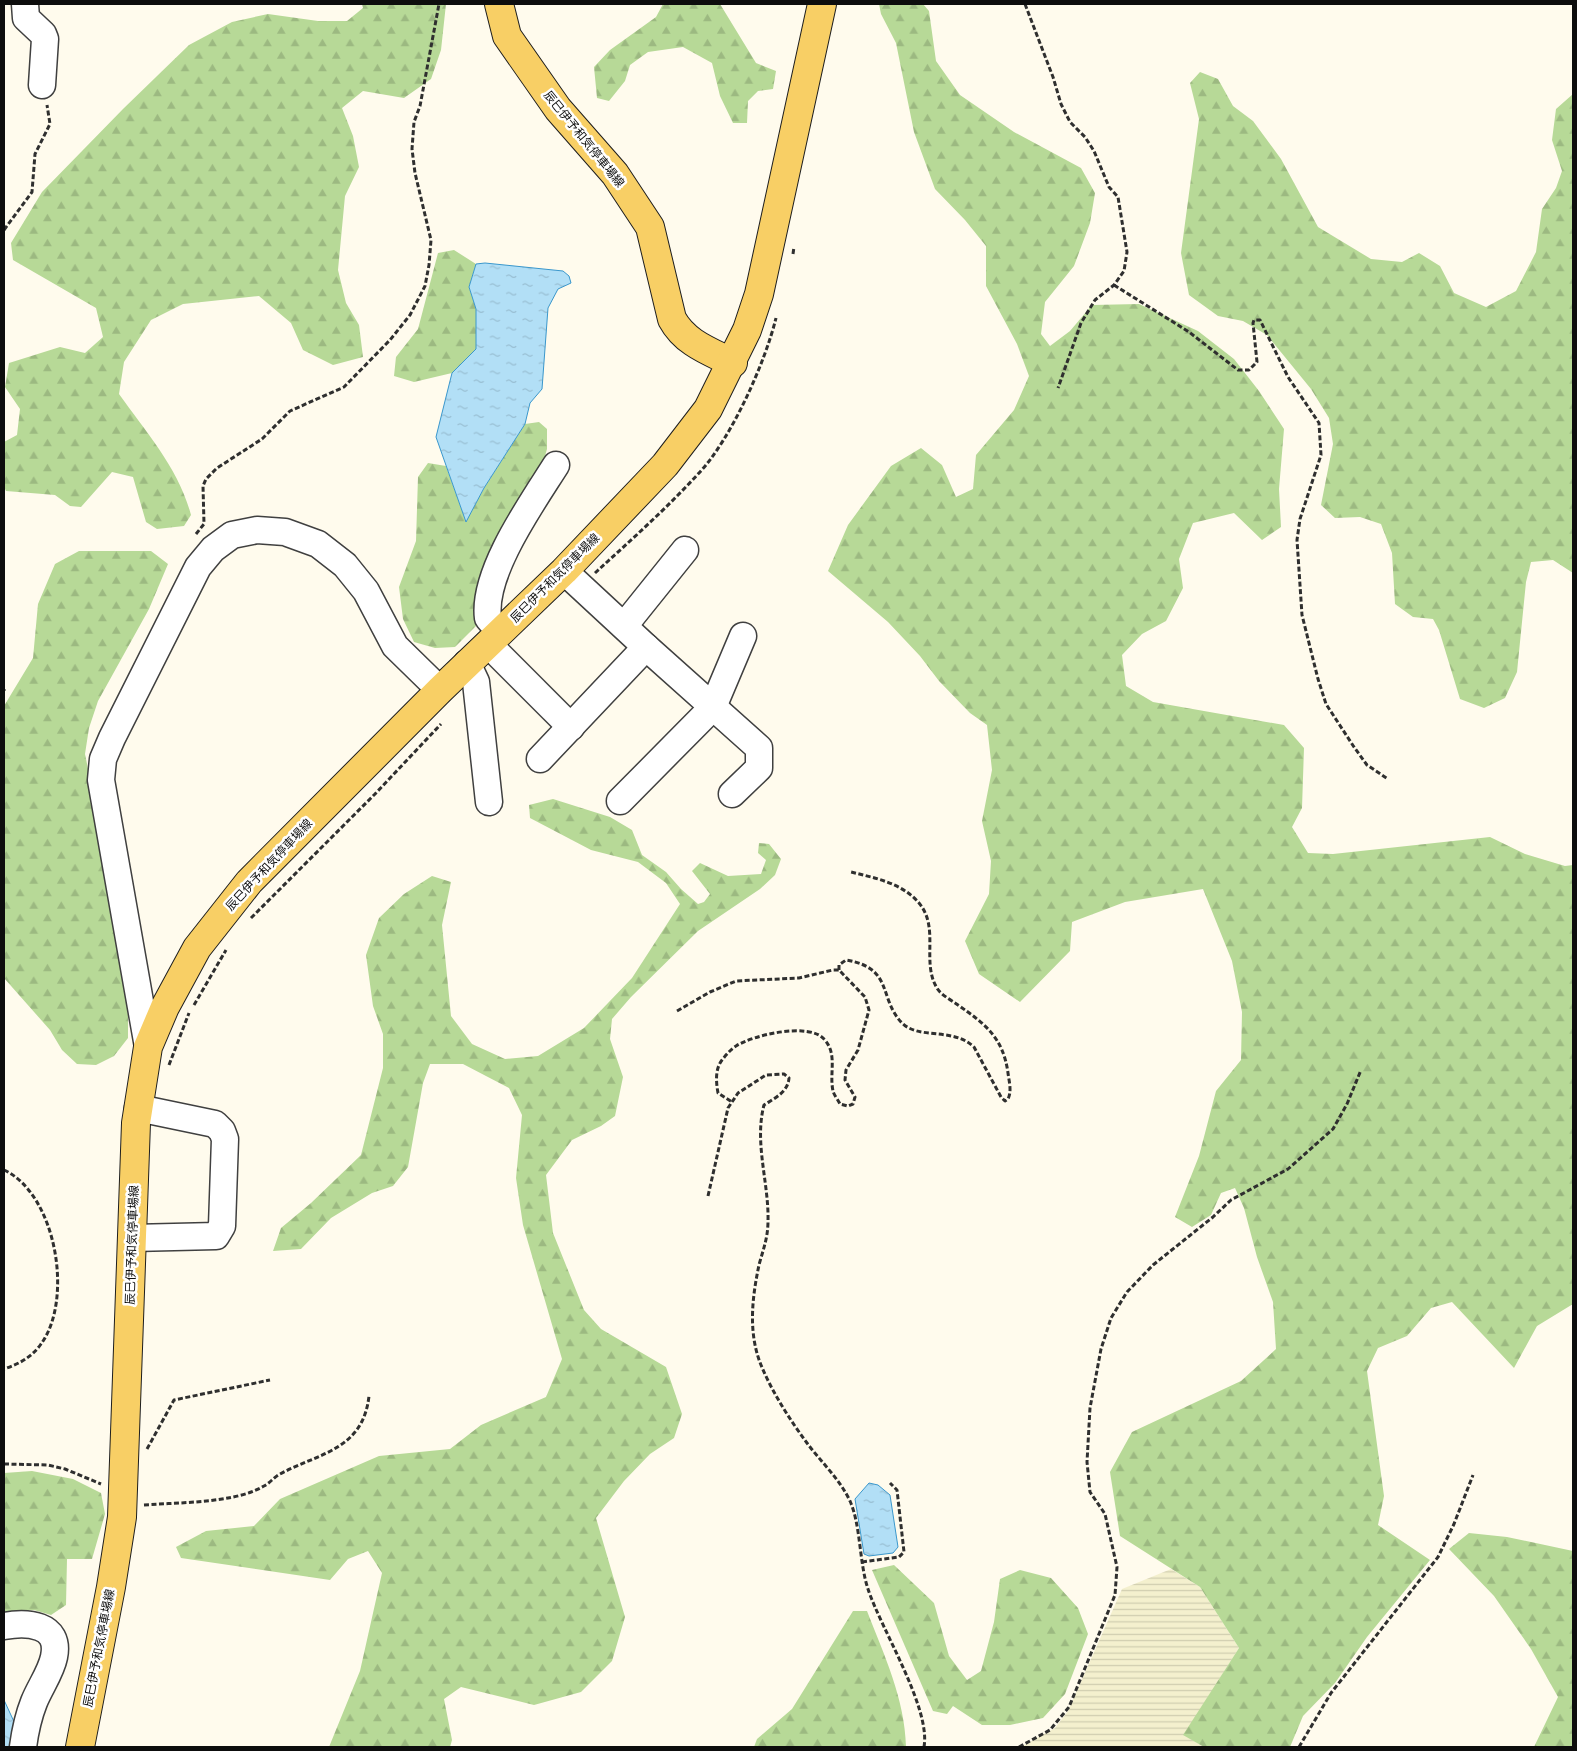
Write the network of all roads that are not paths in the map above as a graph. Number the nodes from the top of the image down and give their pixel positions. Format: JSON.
{"nodes":[{"id":1,"x":25,"y":4,"type":"edge"},
{"id":2,"x":499,"y":4,"type":"edge"},
{"id":3,"x":822,"y":4,"type":"edge"},
{"id":4,"x":42,"y":85,"type":"road end"},
{"id":5,"x":733,"y":363,"type":"junction"},
{"id":6,"x":556,"y":465,"type":"dead end"},
{"id":7,"x":685,"y":550,"type":"dead end"},
{"id":8,"x":573,"y":579,"type":"junction"},
{"id":9,"x":624,"y":626,"type":"junction"},
{"id":10,"x":744,"y":636,"type":"dead end"},
{"id":11,"x":494,"y":638,"type":"junction"},
{"id":12,"x":646,"y":647,"type":"junction"},
{"id":13,"x":468,"y":663,"type":"junction"},
{"id":14,"x":440,"y":690,"type":"junction"},
{"id":15,"x":713,"y":707,"type":"junction"},
{"id":16,"x":571,"y":727,"type":"junction"},
{"id":17,"x":540,"y":759,"type":"dead end"},
{"id":18,"x":732,"y":794,"type":"dead end"},
{"id":19,"x":620,"y":801,"type":"dead end"},
{"id":20,"x":489,"y":802,"type":"dead end"},
{"id":21,"x":148,"y":1047,"type":"junction"},
{"id":22,"x":138,"y":1108,"type":"junction"},
{"id":23,"x":132,"y":1238,"type":"junction"},
{"id":24,"x":4,"y":1626,"type":"edge"},
{"id":25,"x":23,"y":1747,"type":"edge"},
{"id":26,"x":80,"y":1747,"type":"edge"}],
"edges":[{"from":1,"to":4,"type":"street"},
{"from":2,"to":5,"type":"main road","name":"辰巳伊予和気停車場線"},
{"from":3,"to":5,"type":"main road","name":"辰巳伊予和気停車場線"},
{"from":5,"to":8,"type":"main road","name":"辰巳伊予和気停車場線"},
{"from":6,"to":11,"type":"street"},
{"from":7,"to":9,"type":"street"},
{"from":8,"to":9,"type":"street"},
{"from":8,"to":11,"type":"main road","name":"辰巳伊予和気停車場線"},
{"from":9,"to":12,"type":"street"},
{"from":10,"to":15,"type":"street"},
{"from":11,"to":13,"type":"main road","name":"辰巳伊予和気停車場線"},
{"from":11,"to":16,"type":"street"},
{"from":12,"to":15,"type":"street"},
{"from":12,"to":16,"type":"street"},
{"from":13,"to":14,"type":"main road","name":"辰巳伊予和気停車場線"},
{"from":13,"to":20,"type":"street"},
{"from":14,"to":21,"type":"main road","name":"辰巳伊予和気停車場線"},
{"from":14,"to":21,"type":"street"},
{"from":15,"to":18,"type":"street"},
{"from":15,"to":19,"type":"street"},
{"from":16,"to":17,"type":"street"},
{"from":21,"to":22,"type":"main road","name":"辰巳伊予和気停車場線"},
{"from":22,"to":23,"type":"main road","name":"辰巳伊予和気停車場線"},
{"from":22,"to":23,"type":"street"},
{"from":23,"to":26,"type":"main road","name":"辰巳伊予和気停車場線"},
{"from":24,"to":25,"type":"street"}]}
